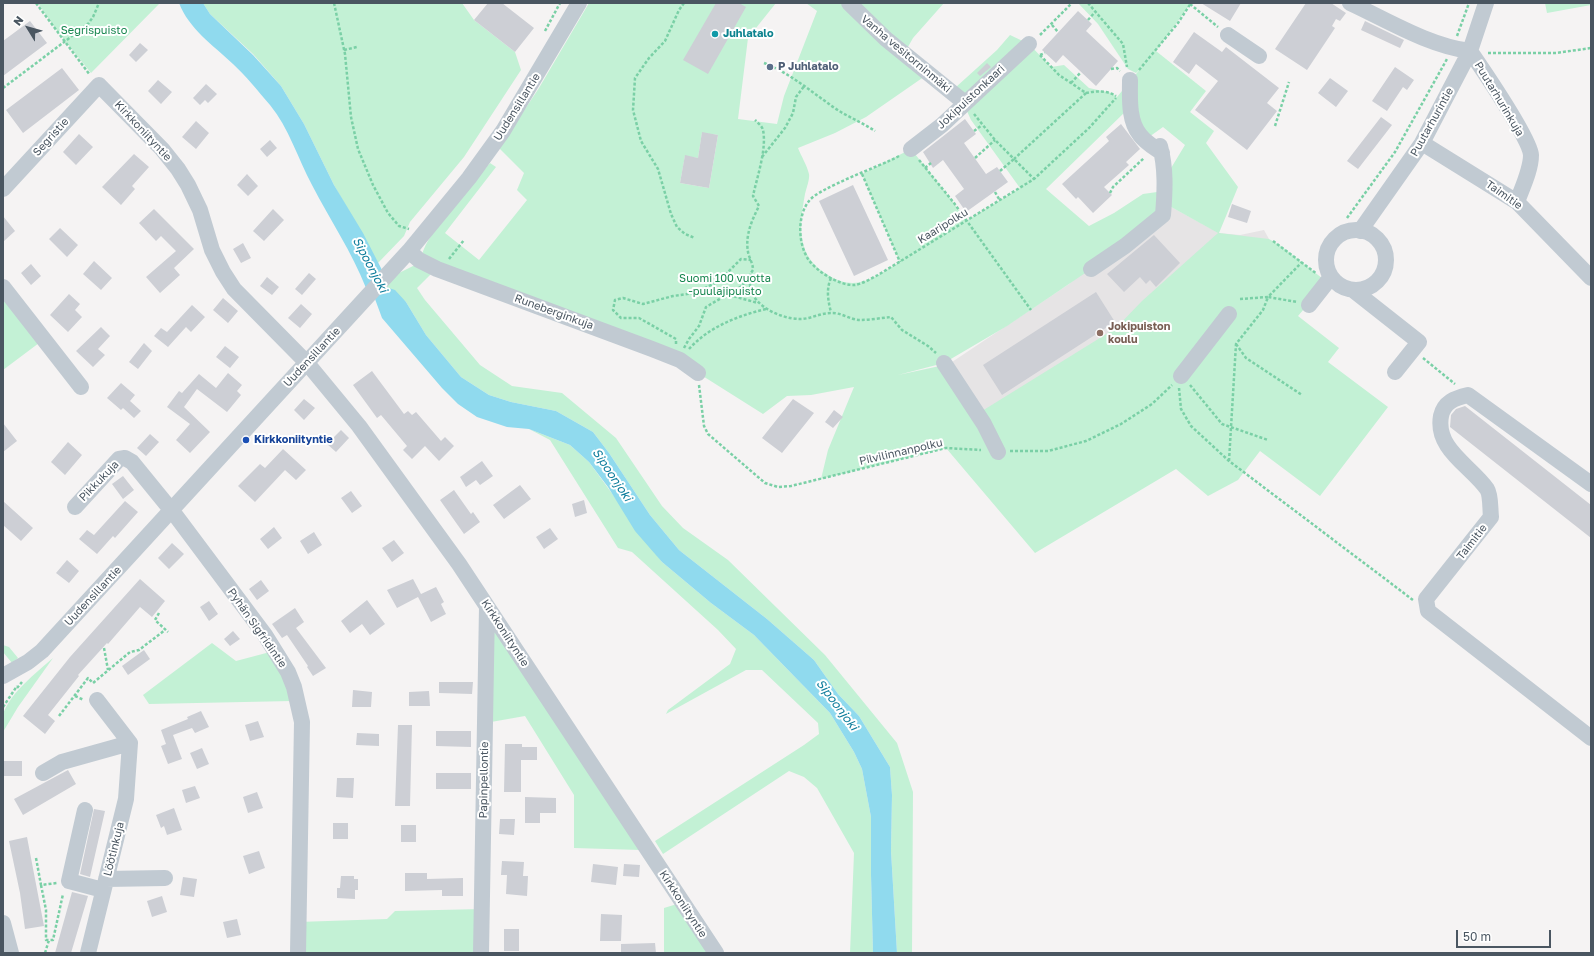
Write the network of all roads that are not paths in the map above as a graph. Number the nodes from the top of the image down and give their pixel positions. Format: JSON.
{"nodes":[{"id":1,"x":579,"y":3,"type":"edge"},
{"id":2,"x":849,"y":3,"type":"edge"},
{"id":3,"x":1350,"y":3,"type":"edge"},
{"id":4,"x":1486,"y":3,"type":"edge"},
{"id":5,"x":1228,"y":35,"type":"road end"},
{"id":6,"x":1034,"y":49,"type":"road end"},
{"id":7,"x":1470,"y":51,"type":"junction"},
{"id":8,"x":1259,"y":56,"type":"dead end"},
{"id":9,"x":1129,"y":74,"type":"road end"},
{"id":10,"x":99,"y":85,"type":"joint"},
{"id":11,"x":965,"y":103,"type":"junction"},
{"id":12,"x":1422,"y":143,"type":"junction"},
{"id":13,"x":912,"y":149,"type":"road end"},
{"id":14,"x":3,"y":189,"type":"edge"},
{"id":15,"x":1517,"y":202,"type":"junction"},
{"id":16,"x":1360,"y":230,"type":"junction"},
{"id":17,"x":409,"y":251,"type":"junction"},
{"id":18,"x":1091,"y":269,"type":"dead end"},
{"id":19,"x":1331,"y":277,"type":"junction"},
{"id":20,"x":1591,"y":278,"type":"edge"},
{"id":21,"x":3,"y":287,"type":"edge"},
{"id":22,"x":1353,"y":290,"type":"junction"},
{"id":23,"x":1309,"y":305,"type":"road end"},
{"id":24,"x":1229,"y":314,"type":"dead end"},
{"id":25,"x":306,"y":363,"type":"junction"},
{"id":26,"x":944,"y":363,"type":"road end"},
{"id":27,"x":1395,"y":372,"type":"dead end"},
{"id":28,"x":698,"y":373,"type":"road end"},
{"id":29,"x":1181,"y":376,"type":"road end"},
{"id":30,"x":81,"y":387,"type":"dead end"},
{"id":31,"x":998,"y":452,"type":"road end"},
{"id":32,"x":125,"y":458,"type":"joint"},
{"id":33,"x":1591,"y":484,"type":"edge"},
{"id":34,"x":75,"y":506,"type":"dead end"},
{"id":35,"x":171,"y":511,"type":"junction"},
{"id":36,"x":487,"y":607,"type":"junction"},
{"id":37,"x":3,"y":676,"type":"edge"},
{"id":38,"x":97,"y":700,"type":"dead end"},
{"id":39,"x":1591,"y":738,"type":"edge"},
{"id":40,"x":130,"y":743,"type":"junction"},
{"id":41,"x":43,"y":773,"type":"dead end"},
{"id":42,"x":85,"y":810,"type":"dead end"},
{"id":43,"x":165,"y":878,"type":"dead end"},
{"id":44,"x":105,"y":885,"type":"junction"},
{"id":45,"x":3,"y":923,"type":"edge"},
{"id":46,"x":11,"y":953,"type":"edge"},
{"id":47,"x":88,"y":953,"type":"edge"},
{"id":48,"x":298,"y":953,"type":"edge"},
{"id":49,"x":481,"y":953,"type":"edge"},
{"id":50,"x":716,"y":953,"type":"edge"}],
"edges":[{"from":1,"to":17,"type":"street","name":"Uudensillantie"},
{"from":2,"to":11,"type":"street","name":"Vanha vesitorninmäki"},
{"from":3,"to":7,"type":"street","name":"Puutarhurinkuja"},
{"from":4,"to":7,"type":"street","name":"Puutarhurintie"},
{"from":5,"to":8,"type":"street"},
{"from":6,"to":11,"type":"street","name":"Jokipuistonkaari"},
{"from":7,"to":12,"type":"street","name":"Puutarhurintie"},
{"from":7,"to":15,"type":"street","name":"Puutarhurinkuja"},
{"from":9,"to":18,"type":"street"},
{"from":10,"to":14,"type":"street","name":"Segristie"},
{"from":10,"to":25,"type":"street","name":"Kirkkoniityntie"},
{"from":11,"to":13,"type":"street","name":"Jokipuistonkaari"},
{"from":12,"to":15,"type":"street","name":"Taimitie"},
{"from":12,"to":16,"type":"street","name":"Puutarhurintie"},
{"from":15,"to":20,"type":"street","name":"Taimitie"},
{"from":16,"to":19,"type":"street"},
{"from":16,"to":22,"type":"street"},
{"from":17,"to":25,"type":"street","name":"Uudensillantie"},
{"from":17,"to":28,"type":"street","name":"Runeberginkuja"},
{"from":19,"to":22,"type":"street"},
{"from":19,"to":23,"type":"street"},
{"from":21,"to":30,"type":"street"},
{"from":22,"to":27,"type":"street"},
{"from":24,"to":29,"type":"street"},
{"from":25,"to":35,"type":"street","name":"Uudensillantie"},
{"from":25,"to":36,"type":"street","name":"Kirkkoniityntie"},
{"from":26,"to":31,"type":"street"},
{"from":32,"to":34,"type":"street","name":"Pikkukuja"},
{"from":32,"to":35,"type":"street","name":"Pyhän Sigfridintie"},
{"from":33,"to":39,"type":"street","name":"Taimitie"},
{"from":35,"to":37,"type":"street","name":"Uudensillantie"},
{"from":35,"to":48,"type":"street","name":"Pyhän Sigfridintie"},
{"from":36,"to":49,"type":"street","name":"Papinpellontie"},
{"from":36,"to":50,"type":"street","name":"Kirkkoniityntie"},
{"from":38,"to":40,"type":"street"},
{"from":40,"to":41,"type":"street"},
{"from":40,"to":44,"type":"street","name":"Löötinkuja"},
{"from":42,"to":44,"type":"street"},
{"from":43,"to":44,"type":"street"},
{"from":44,"to":47,"type":"street","name":"Löötinkuja"},
{"from":45,"to":46,"type":"street"}]}
